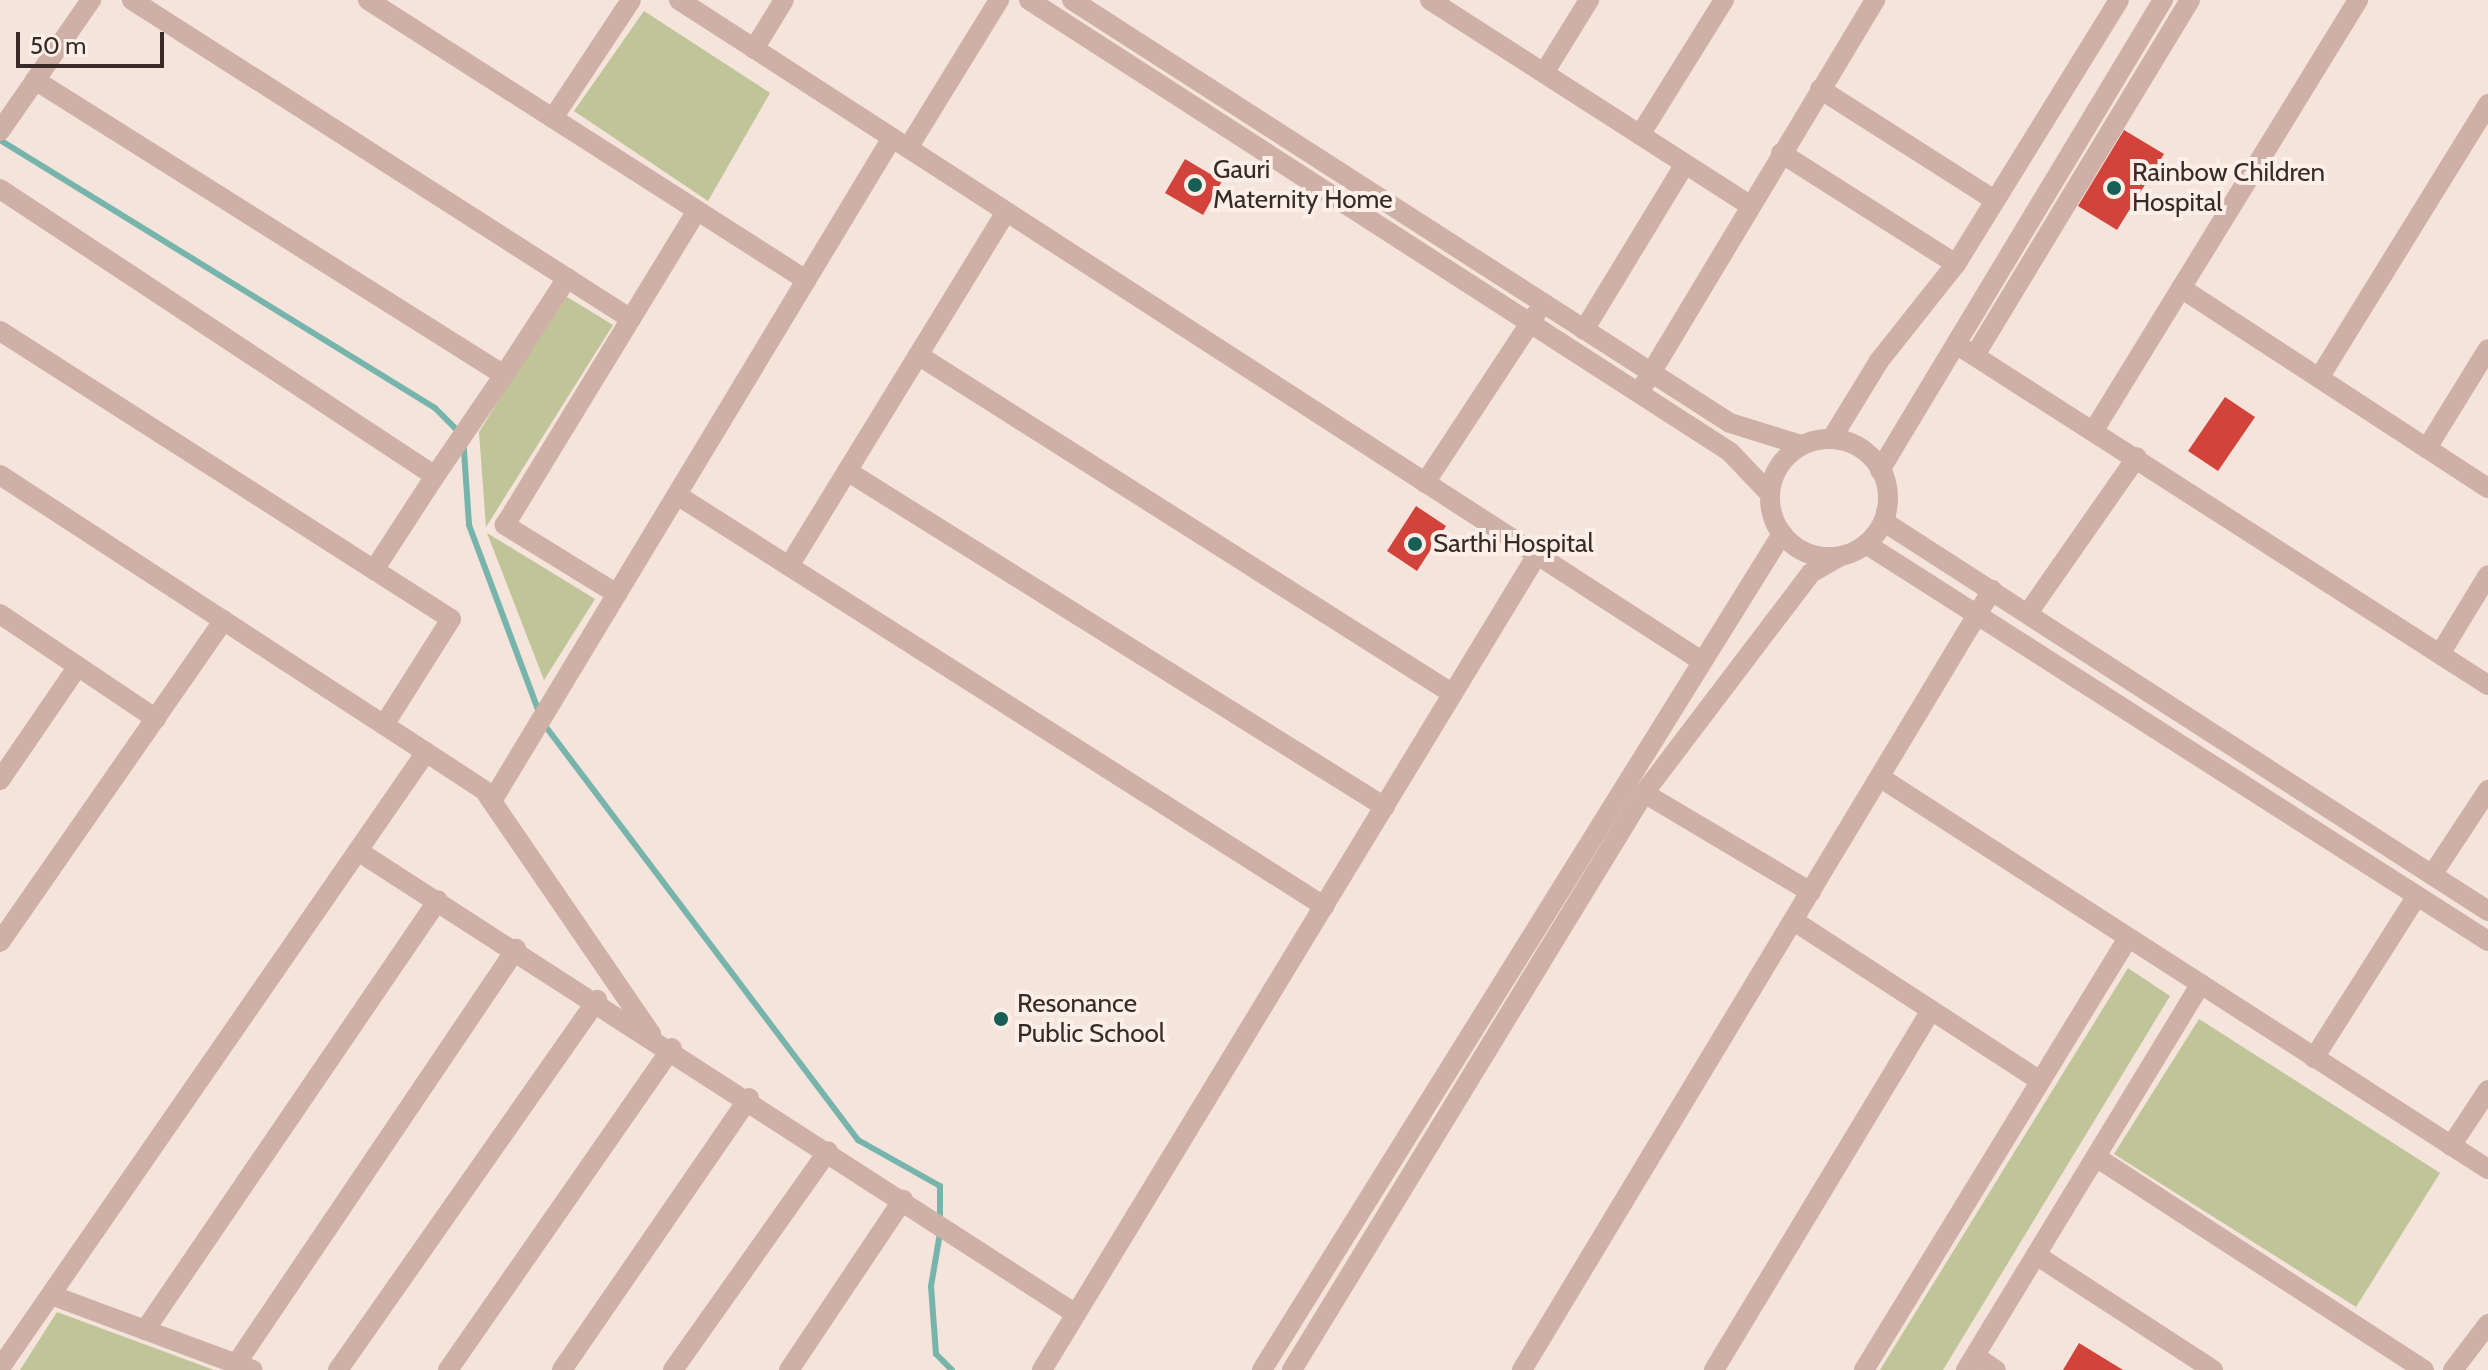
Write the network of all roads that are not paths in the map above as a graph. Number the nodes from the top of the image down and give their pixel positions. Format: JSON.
{"nodes":[{"id":1,"x":91,"y":0,"type":"edge"},
{"id":2,"x":132,"y":0,"type":"edge"},
{"id":3,"x":368,"y":0,"type":"edge"},
{"id":4,"x":631,"y":0,"type":"edge"},
{"id":5,"x":679,"y":0,"type":"edge"},
{"id":6,"x":784,"y":0,"type":"edge"},
{"id":7,"x":999,"y":0,"type":"edge"},
{"id":8,"x":1029,"y":0,"type":"edge"},
{"id":9,"x":1072,"y":0,"type":"edge"},
{"id":10,"x":1589,"y":0,"type":"edge"},
{"id":11,"x":1724,"y":0,"type":"edge"},
{"id":12,"x":1875,"y":0,"type":"edge"},
{"id":13,"x":2119,"y":0,"type":"edge"},
{"id":14,"x":2163,"y":0,"type":"edge"},
{"id":15,"x":2190,"y":0,"type":"edge"},
{"id":16,"x":2358,"y":0,"type":"edge"},
{"id":17,"x":1443,"y":3,"type":"edge"},
{"id":18,"x":754,"y":49,"type":"junction"},
{"id":19,"x":1544,"y":73,"type":"junction"},
{"id":20,"x":35,"y":80,"type":"junction"},
{"id":21,"x":1820,"y":89,"type":"junction"},
{"id":22,"x":2488,"y":104,"type":"edge"},
{"id":23,"x":553,"y":118,"type":"junction"},
{"id":24,"x":3,"y":127,"type":"edge"},
{"id":25,"x":1640,"y":135,"type":"junction"},
{"id":26,"x":900,"y":143,"type":"junction"},
{"id":27,"x":1781,"y":153,"type":"junction"},
{"id":28,"x":1685,"y":164,"type":"junction"},
{"id":29,"x":0,"y":189,"type":"edge"},
{"id":30,"x":1994,"y":200,"type":"junction"},
{"id":31,"x":1749,"y":205,"type":"junction"},
{"id":32,"x":697,"y":211,"type":"junction"},
{"id":33,"x":1006,"y":212,"type":"junction"},
{"id":34,"x":1956,"y":264,"type":"junction"},
{"id":35,"x":567,"y":278,"type":"junction"},
{"id":36,"x":806,"y":280,"type":"junction"},
{"id":37,"x":2181,"y":288,"type":"junction"},
{"id":38,"x":1542,"y":304,"type":"junction"},
{"id":39,"x":631,"y":319,"type":"junction"},
{"id":40,"x":1530,"y":323,"type":"junction"},
{"id":41,"x":1584,"y":330,"type":"junction"},
{"id":42,"x":0,"y":331,"type":"edge"},
{"id":43,"x":1956,"y":344,"type":"junction"},
{"id":44,"x":2488,"y":349,"type":"edge"},
{"id":45,"x":918,"y":355,"type":"junction"},
{"id":46,"x":1975,"y":355,"type":"junction"},
{"id":47,"x":1651,"y":373,"type":"junction"},
{"id":48,"x":504,"y":375,"type":"junction"},
{"id":49,"x":2319,"y":378,"type":"junction"},
{"id":50,"x":1639,"y":394,"type":"junction"},
{"id":51,"x":2094,"y":430,"type":"junction"},
{"id":52,"x":1832,"y":438,"type":"junction"},
{"id":53,"x":1801,"y":445,"type":"junction"},
{"id":54,"x":2427,"y":448,"type":"junction"},
{"id":55,"x":2137,"y":457,"type":"junction"},
{"id":56,"x":1880,"y":470,"type":"junction"},
{"id":57,"x":847,"y":471,"type":"junction"},
{"id":58,"x":0,"y":475,"type":"edge"},
{"id":59,"x":435,"y":476,"type":"junction"},
{"id":60,"x":1425,"y":483,"type":"junction"},
{"id":61,"x":2488,"y":488,"type":"edge"},
{"id":62,"x":1770,"y":494,"type":"junction"},
{"id":63,"x":677,"y":495,"type":"junction"},
{"id":64,"x":1886,"y":512,"type":"junction"},
{"id":65,"x":1782,"y":534,"type":"junction"},
{"id":66,"x":1866,"y":544,"type":"junction"},
{"id":67,"x":1537,"y":555,"type":"junction"},
{"id":68,"x":1839,"y":557,"type":"junction"},
{"id":69,"x":789,"y":566,"type":"junction"},
{"id":70,"x":374,"y":570,"type":"junction"},
{"id":71,"x":2488,"y":575,"type":"edge"},
{"id":72,"x":1992,"y":590,"type":"junction"},
{"id":73,"x":617,"y":594,"type":"junction"},
{"id":74,"x":2028,"y":613,"type":"junction"},
{"id":75,"x":1978,"y":614,"type":"junction"},
{"id":76,"x":1,"y":616,"type":"edge"},
{"id":77,"x":224,"y":620,"type":"junction"},
{"id":78,"x":2440,"y":654,"type":"junction"},
{"id":79,"x":1700,"y":660,"type":"junction"},
{"id":80,"x":78,"y":666,"type":"junction"},
{"id":81,"x":2488,"y":685,"type":"edge"},
{"id":82,"x":1453,"y":694,"type":"junction"},
{"id":83,"x":156,"y":719,"type":"junction"},
{"id":84,"x":384,"y":725,"type":"junction"},
{"id":85,"x":426,"y":752,"type":"junction"},
{"id":86,"x":1881,"y":778,"type":"junction"},
{"id":87,"x":0,"y":780,"type":"edge"},
{"id":88,"x":2488,"y":790,"type":"edge"},
{"id":89,"x":1644,"y":793,"type":"junction"},
{"id":90,"x":492,"y":801,"type":"junction"},
{"id":91,"x":1385,"y":807,"type":"junction"},
{"id":92,"x":358,"y":851,"type":"junction"},
{"id":93,"x":2432,"y":875,"type":"junction"},
{"id":94,"x":1811,"y":892,"type":"junction"},
{"id":95,"x":2417,"y":896,"type":"junction"},
{"id":96,"x":438,"y":900,"type":"junction"},
{"id":97,"x":1324,"y":906,"type":"junction"},
{"id":98,"x":2488,"y":911,"type":"edge"},
{"id":99,"x":1794,"y":921,"type":"junction"},
{"id":100,"x":2128,"y":938,"type":"junction"},
{"id":101,"x":2488,"y":941,"type":"edge"},
{"id":102,"x":0,"y":942,"type":"edge"},
{"id":103,"x":516,"y":949,"type":"junction"},
{"id":104,"x":2201,"y":984,"type":"junction"},
{"id":105,"x":597,"y":1000,"type":"junction"},
{"id":106,"x":1931,"y":1010,"type":"junction"},
{"id":107,"x":651,"y":1034,"type":"junction"},
{"id":108,"x":672,"y":1048,"type":"junction"},
{"id":109,"x":2314,"y":1058,"type":"junction"},
{"id":110,"x":2040,"y":1081,"type":"junction"},
{"id":111,"x":2488,"y":1090,"type":"edge"},
{"id":112,"x":749,"y":1098,"type":"junction"},
{"id":113,"x":2451,"y":1146,"type":"junction"},
{"id":114,"x":828,"y":1151,"type":"junction"},
{"id":115,"x":2096,"y":1157,"type":"junction"},
{"id":116,"x":2488,"y":1169,"type":"edge"},
{"id":117,"x":903,"y":1200,"type":"junction"},
{"id":118,"x":2036,"y":1255,"type":"junction"},
{"id":119,"x":51,"y":1295,"type":"junction"},
{"id":120,"x":1076,"y":1314,"type":"junction"},
{"id":121,"x":2488,"y":1324,"type":"edge"},
{"id":122,"x":145,"y":1330,"type":"junction"},
{"id":123,"x":1970,"y":1363,"type":"edge"},
{"id":124,"x":244,"y":1367,"type":"edge"},
{"id":125,"x":0,"y":1368,"type":"edge"},
{"id":126,"x":338,"y":1370,"type":"edge"},
{"id":127,"x":448,"y":1370,"type":"edge"},
{"id":128,"x":562,"y":1370,"type":"edge"},
{"id":129,"x":673,"y":1370,"type":"edge"},
{"id":130,"x":789,"y":1370,"type":"edge"},
{"id":131,"x":1042,"y":1370,"type":"edge"},
{"id":132,"x":1262,"y":1370,"type":"edge"},
{"id":133,"x":1292,"y":1370,"type":"edge"},
{"id":134,"x":1522,"y":1370,"type":"edge"},
{"id":135,"x":1714,"y":1370,"type":"edge"},
{"id":136,"x":1864,"y":1370,"type":"edge"},
{"id":137,"x":1996,"y":1370,"type":"edge"},
{"id":138,"x":2213,"y":1370,"type":"edge"},
{"id":139,"x":2424,"y":1370,"type":"edge"},
{"id":140,"x":2453,"y":1370,"type":"edge"}],
"edges":[{"from":1,"to":20,"type":"street"},
{"from":2,"to":35,"type":"street"},
{"from":3,"to":23,"type":"street"},
{"from":4,"to":23,"type":"street"},
{"from":5,"to":18,"type":"street"},
{"from":6,"to":18,"type":"street"},
{"from":7,"to":26,"type":"street"},
{"from":8,"to":40,"type":"street"},
{"from":9,"to":38,"type":"street"},
{"from":10,"to":19,"type":"street"},
{"from":11,"to":25,"type":"street"},
{"from":12,"to":21,"type":"street"},
{"from":13,"to":30,"type":"street"},
{"from":14,"to":43,"type":"street"},
{"from":15,"to":46,"type":"street"},
{"from":16,"to":37,"type":"street"},
{"from":17,"to":19,"type":"street"},
{"from":18,"to":26,"type":"street"},
{"from":19,"to":25,"type":"street"},
{"from":20,"to":24,"type":"street"},
{"from":20,"to":48,"type":"street"},
{"from":21,"to":27,"type":"street"},
{"from":21,"to":30,"type":"street"},
{"from":22,"to":49,"type":"street"},
{"from":23,"to":32,"type":"street"},
{"from":25,"to":28,"type":"street"},
{"from":26,"to":33,"type":"street"},
{"from":26,"to":36,"type":"street"},
{"from":27,"to":31,"type":"street"},
{"from":27,"to":34,"type":"street"},
{"from":28,"to":31,"type":"street"},
{"from":28,"to":41,"type":"street"},
{"from":29,"to":59,"type":"street"},
{"from":30,"to":34,"type":"street"},
{"from":31,"to":47,"type":"street"},
{"from":32,"to":36,"type":"street"},
{"from":32,"to":39,"type":"street"},
{"from":33,"to":45,"type":"street"},
{"from":33,"to":60,"type":"street"},
{"from":34,"to":52,"type":"street"},
{"from":35,"to":39,"type":"street"},
{"from":35,"to":48,"type":"street"},
{"from":36,"to":63,"type":"street"},
{"from":37,"to":49,"type":"street"},
{"from":37,"to":51,"type":"street"},
{"from":38,"to":40,"type":"street"},
{"from":38,"to":41,"type":"street"},
{"from":39,"to":73,"type":"street"},
{"from":40,"to":50,"type":"street"},
{"from":40,"to":60,"type":"street"},
{"from":41,"to":47,"type":"street"},
{"from":42,"to":70,"type":"street"},
{"from":43,"to":46,"type":"street"},
{"from":43,"to":56,"type":"street"},
{"from":44,"to":54,"type":"street"},
{"from":45,"to":57,"type":"street"},
{"from":45,"to":82,"type":"street"},
{"from":46,"to":51,"type":"street"},
{"from":47,"to":50,"type":"street"},
{"from":47,"to":53,"type":"street"},
{"from":48,"to":59,"type":"street"},
{"from":49,"to":54,"type":"street"},
{"from":50,"to":62,"type":"street"},
{"from":51,"to":55,"type":"street"},
{"from":52,"to":53,"type":"street"},
{"from":52,"to":56,"type":"street"},
{"from":53,"to":62,"type":"street"},
{"from":54,"to":61,"type":"street"},
{"from":55,"to":74,"type":"street"},
{"from":55,"to":78,"type":"street"},
{"from":56,"to":64,"type":"street"},
{"from":57,"to":69,"type":"street"},
{"from":57,"to":91,"type":"street"},
{"from":58,"to":77,"type":"street"},
{"from":59,"to":70,"type":"street"},
{"from":60,"to":67,"type":"street"},
{"from":62,"to":65,"type":"street"},
{"from":63,"to":69,"type":"street"},
{"from":63,"to":73,"type":"street"},
{"from":64,"to":66,"type":"street"},
{"from":64,"to":72,"type":"street"},
{"from":65,"to":68,"type":"street"},
{"from":65,"to":79,"type":"street"},
{"from":66,"to":68,"type":"street"},
{"from":66,"to":75,"type":"street"},
{"from":67,"to":79,"type":"street"},
{"from":67,"to":82,"type":"street"},
{"from":68,"to":89,"type":"street"},
{"from":69,"to":97,"type":"street"},
{"from":70,"to":84,"type":"street"},
{"from":71,"to":78,"type":"street"},
{"from":72,"to":74,"type":"street"},
{"from":72,"to":75,"type":"street"},
{"from":73,"to":90,"type":"street"},
{"from":74,"to":93,"type":"street"},
{"from":75,"to":86,"type":"street"},
{"from":75,"to":95,"type":"street"},
{"from":76,"to":80,"type":"street"},
{"from":77,"to":83,"type":"street"},
{"from":77,"to":84,"type":"street"},
{"from":78,"to":81,"type":"street"},
{"from":79,"to":132,"type":"street"},
{"from":80,"to":83,"type":"street"},
{"from":80,"to":87,"type":"street"},
{"from":82,"to":91,"type":"street"},
{"from":83,"to":102,"type":"street"},
{"from":84,"to":85,"type":"street"},
{"from":85,"to":90,"type":"street"},
{"from":85,"to":92,"type":"street"},
{"from":86,"to":94,"type":"street"},
{"from":86,"to":100,"type":"street"},
{"from":88,"to":93,"type":"street"},
{"from":89,"to":94,"type":"street"},
{"from":89,"to":133,"type":"street"},
{"from":90,"to":107,"type":"street"},
{"from":91,"to":97,"type":"street"},
{"from":92,"to":96,"type":"street"},
{"from":92,"to":119,"type":"street"},
{"from":93,"to":98,"type":"street"},
{"from":94,"to":99,"type":"street"},
{"from":95,"to":101,"type":"street"},
{"from":95,"to":109,"type":"street"},
{"from":96,"to":103,"type":"street"},
{"from":96,"to":122,"type":"street"},
{"from":97,"to":120,"type":"street"},
{"from":99,"to":106,"type":"street"},
{"from":99,"to":134,"type":"street"},
{"from":100,"to":104,"type":"street"},
{"from":100,"to":110,"type":"street"},
{"from":103,"to":105,"type":"street"},
{"from":103,"to":124,"type":"street"},
{"from":104,"to":109,"type":"street"},
{"from":104,"to":115,"type":"street"},
{"from":105,"to":107,"type":"street"},
{"from":105,"to":126,"type":"street"},
{"from":106,"to":110,"type":"street"},
{"from":106,"to":135,"type":"street"},
{"from":107,"to":108,"type":"street"},
{"from":108,"to":112,"type":"street"},
{"from":108,"to":127,"type":"street"},
{"from":109,"to":113,"type":"street"},
{"from":110,"to":136,"type":"street"},
{"from":111,"to":113,"type":"street"},
{"from":112,"to":114,"type":"street"},
{"from":112,"to":128,"type":"street"},
{"from":113,"to":116,"type":"street"},
{"from":114,"to":117,"type":"street"},
{"from":114,"to":129,"type":"street"},
{"from":115,"to":118,"type":"street"},
{"from":115,"to":139,"type":"street"},
{"from":117,"to":120,"type":"street"},
{"from":117,"to":130,"type":"street"},
{"from":118,"to":123,"type":"street"},
{"from":118,"to":138,"type":"street"},
{"from":119,"to":122,"type":"street"},
{"from":119,"to":125,"type":"street"},
{"from":120,"to":131,"type":"street"},
{"from":121,"to":140,"type":"street"},
{"from":122,"to":124,"type":"street"},
{"from":123,"to":137,"type":"street"}]}
